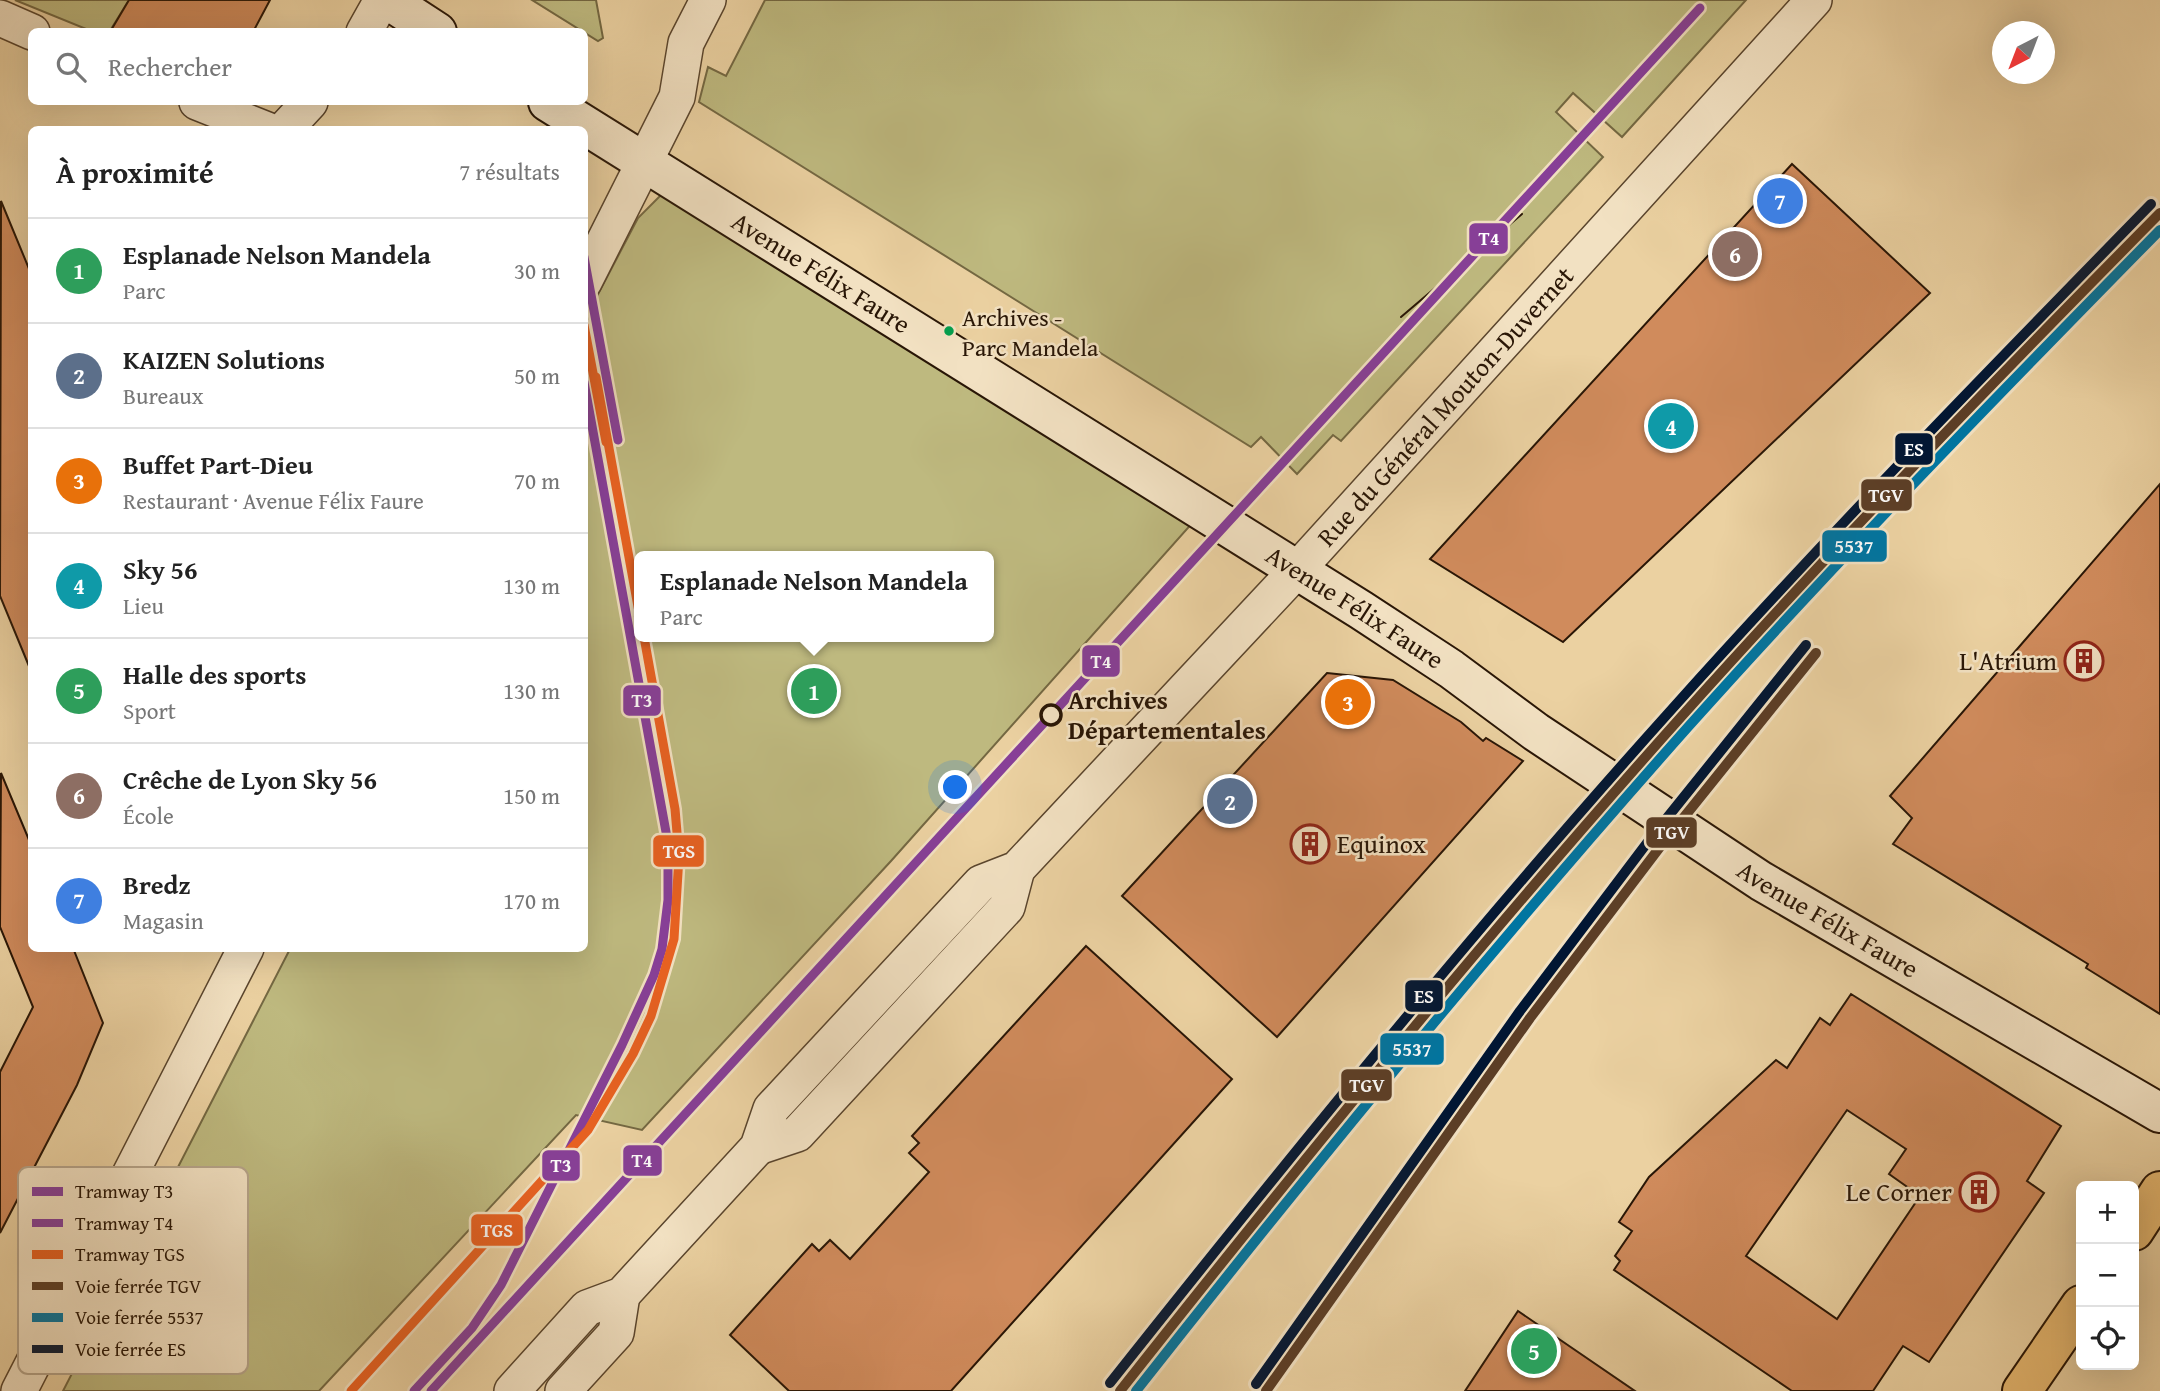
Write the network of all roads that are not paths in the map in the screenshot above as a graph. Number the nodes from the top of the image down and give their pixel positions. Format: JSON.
{"nodes":[{"id":1,"x":382,"y":0,"type":"edge"},
{"id":2,"x":388,"y":0,"type":"edge"},
{"id":3,"x":708,"y":0,"type":"edge"},
{"id":4,"x":1814,"y":0,"type":"edge"},
{"id":5,"x":0,"y":19,"type":"edge"},
{"id":6,"x":366,"y":28,"type":"edge"},
{"id":7,"x":432,"y":28,"type":"edge"},
{"id":8,"x":28,"y":30,"type":"edge"},
{"id":9,"x":204,"y":105,"type":"edge"},
{"id":10,"x":307,"y":105,"type":"edge"},
{"id":11,"x":553,"y":105,"type":"edge"},
{"id":12,"x":257,"y":126,"type":"edge"},
{"id":13,"x":288,"y":126,"type":"edge"},
{"id":14,"x":587,"y":126,"type":"edge"},
{"id":15,"x":588,"y":127,"type":"edge"},
{"id":16,"x":644,"y":161,"type":"junction"},
{"id":17,"x":588,"y":274,"type":"edge"},
{"id":18,"x":1296,"y":571,"type":"junction"},
{"id":19,"x":244,"y":952,"type":"edge"},
{"id":20,"x":2160,"y":1113,"type":"edge"},
{"id":21,"x":134,"y":1167,"type":"edge"},
{"id":22,"x":2160,"y":1191,"type":"edge"},
{"id":23,"x":2139,"y":1223,"type":"edge"},
{"id":24,"x":622,"y":1296,"type":"junction"},
{"id":25,"x":2080,"y":1307,"type":"edge"},
{"id":26,"x":28,"y":1374,"type":"edge"},
{"id":27,"x":19,"y":1391,"type":"edge"},
{"id":28,"x":512,"y":1391,"type":"edge"},
{"id":29,"x":563,"y":1391,"type":"edge"},
{"id":30,"x":2022,"y":1391,"type":"edge"}],
"edges":[{"from":1,"to":6,"type":"street"},
{"from":2,"to":7,"type":"main road"},
{"from":3,"to":16,"type":"street"},
{"from":4,"to":18,"type":"street","name":"Rue du Général Mouton-Duvernet"},
{"from":5,"to":8,"type":"street"},
{"from":9,"to":12,"type":"street"},
{"from":10,"to":13,"type":"street"},
{"from":11,"to":14,"type":"main road","name":"Avenue Félix Faure"},
{"from":15,"to":16,"type":"main road","name":"Avenue Félix Faure"},
{"from":16,"to":17,"type":"street"},
{"from":16,"to":18,"type":"main road","name":"Avenue Félix Faure"},
{"from":18,"to":20,"type":"main road","name":"Avenue Félix Faure"},
{"from":18,"to":24,"type":"street","name":"Rue du Général Mouton-Duvernet"},
{"from":19,"to":21,"type":"street"},
{"from":22,"to":23,"type":"main road"},
{"from":24,"to":28,"type":"street","name":"Rue du Général Mouton-Duvernet"},
{"from":24,"to":29,"type":"street"},
{"from":25,"to":30,"type":"main road"},
{"from":26,"to":27,"type":"street"}]}
